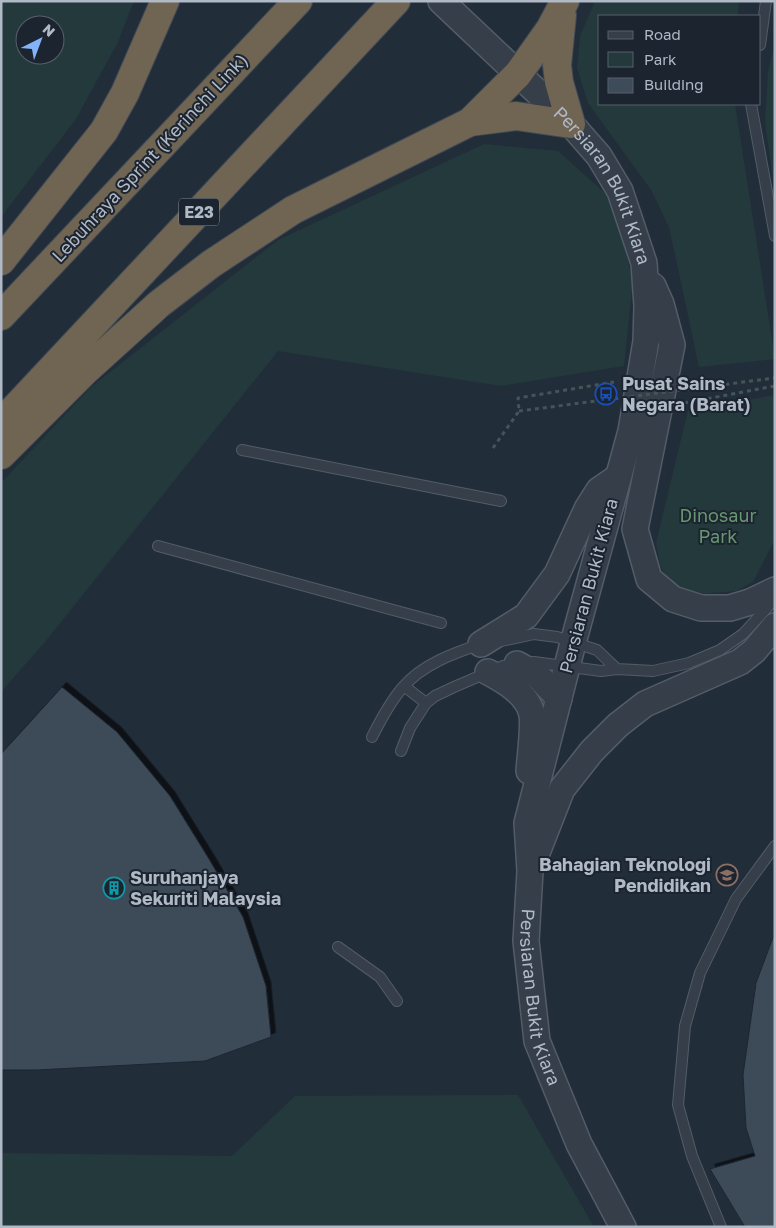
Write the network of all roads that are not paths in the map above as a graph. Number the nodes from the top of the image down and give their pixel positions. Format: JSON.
{"nodes":[{"id":1,"x":165,"y":1,"type":"edge"},
{"id":2,"x":298,"y":1,"type":"edge"},
{"id":3,"x":396,"y":1,"type":"edge"},
{"id":4,"x":441,"y":1,"type":"edge"},
{"id":5,"x":766,"y":1,"type":"edge"},
{"id":6,"x":564,"y":4,"type":"edge"},
{"id":7,"x":761,"y":38,"type":"edge"},
{"id":8,"x":518,"y":74,"type":"junction"},
{"id":9,"x":751,"y":105,"type":"edge"},
{"id":10,"x":470,"y":122,"type":"junction"},
{"id":11,"x":571,"y":124,"type":"junction"},
{"id":12,"x":775,"y":236,"type":"edge"},
{"id":13,"x":1,"y":261,"type":"edge"},
{"id":14,"x":644,"y":263,"type":"junction"},
{"id":15,"x":1,"y":316,"type":"edge"},
{"id":16,"x":1,"y":423,"type":"edge"},
{"id":17,"x":242,"y":450,"type":"dead end"},
{"id":18,"x":1,"y":455,"type":"edge"},
{"id":19,"x":618,"y":477,"type":"junction"},
{"id":20,"x":501,"y":501,"type":"dead end"},
{"id":21,"x":158,"y":546,"type":"dead end"},
{"id":22,"x":775,"y":590,"type":"edge"},
{"id":23,"x":775,"y":599,"type":"edge"},
{"id":24,"x":441,"y":623,"type":"dead end"},
{"id":25,"x":775,"y":626,"type":"edge"},
{"id":26,"x":573,"y":643,"type":"junction"},
{"id":27,"x":481,"y":644,"type":"junction"},
{"id":28,"x":517,"y":664,"type":"junction"},
{"id":29,"x":567,"y":666,"type":"junction"},
{"id":30,"x":617,"y":669,"type":"junction"},
{"id":31,"x":488,"y":672,"type":"junction"},
{"id":32,"x":404,"y":686,"type":"junction"},
{"id":33,"x":559,"y":698,"type":"junction"},
{"id":34,"x":426,"y":703,"type":"junction"},
{"id":35,"x":372,"y":737,"type":"dead end"},
{"id":36,"x":400,"y":750,"type":"dead end"},
{"id":37,"x":527,"y":823,"type":"junction"},
{"id":38,"x":775,"y":846,"type":"edge"},
{"id":39,"x":530,"y":872,"type":"junction"},
{"id":40,"x":338,"y":947,"type":"dead end"},
{"id":41,"x":397,"y":1001,"type":"dead end"},
{"id":42,"x":623,"y":1227,"type":"edge"},
{"id":43,"x":721,"y":1227,"type":"edge"}],
"edges":[{"from":1,"to":13,"type":"highway"},
{"from":2,"to":15,"type":"highway","name":"Lebuhraya Sprint (Kerinchi Link)"},
{"from":3,"to":16,"type":"highway","number":"E23"},
{"from":4,"to":8,"type":"street","name":"Persiaran Bukit Kiara"},
{"from":5,"to":7,"type":"lane"},
{"from":6,"to":8,"type":"highway"},
{"from":6,"to":11,"type":"highway"},
{"from":8,"to":10,"type":"highway"},
{"from":8,"to":11,"type":"street","name":"Persiaran Bukit Kiara"},
{"from":9,"to":12,"type":"lane"},
{"from":10,"to":11,"type":"highway"},
{"from":10,"to":18,"type":"highway"},
{"from":11,"to":14,"type":"street","name":"Persiaran Bukit Kiara"},
{"from":14,"to":19,"type":"street","name":"Persiaran Bukit Kiara"},
{"from":14,"to":22,"type":"street"},
{"from":17,"to":20,"type":"lane"},
{"from":19,"to":26,"type":"street","name":"Persiaran Bukit Kiara"},
{"from":19,"to":27,"type":"street"},
{"from":21,"to":24,"type":"lane"},
{"from":23,"to":30,"type":"lane"},
{"from":25,"to":39,"type":"street"},
{"from":26,"to":27,"type":"lane"},
{"from":26,"to":29,"type":"street","name":"Persiaran Bukit Kiara"},
{"from":26,"to":30,"type":"lane"},
{"from":27,"to":32,"type":"lane"},
{"from":28,"to":29,"type":"lane"},
{"from":28,"to":31,"type":"lane"},
{"from":28,"to":33,"type":"street"},
{"from":29,"to":30,"type":"lane"},
{"from":29,"to":33,"type":"street","name":"Persiaran Bukit Kiara"},
{"from":31,"to":34,"type":"lane"},
{"from":31,"to":37,"type":"street"},
{"from":32,"to":34,"type":"lane"},
{"from":32,"to":35,"type":"lane"},
{"from":33,"to":37,"type":"street","name":"Persiaran Bukit Kiara"},
{"from":34,"to":36,"type":"lane"},
{"from":37,"to":39,"type":"street","name":"Persiaran Bukit Kiara"},
{"from":38,"to":43,"type":"lane"},
{"from":39,"to":42,"type":"street","name":"Persiaran Bukit Kiara"},
{"from":40,"to":41,"type":"lane"}]}
